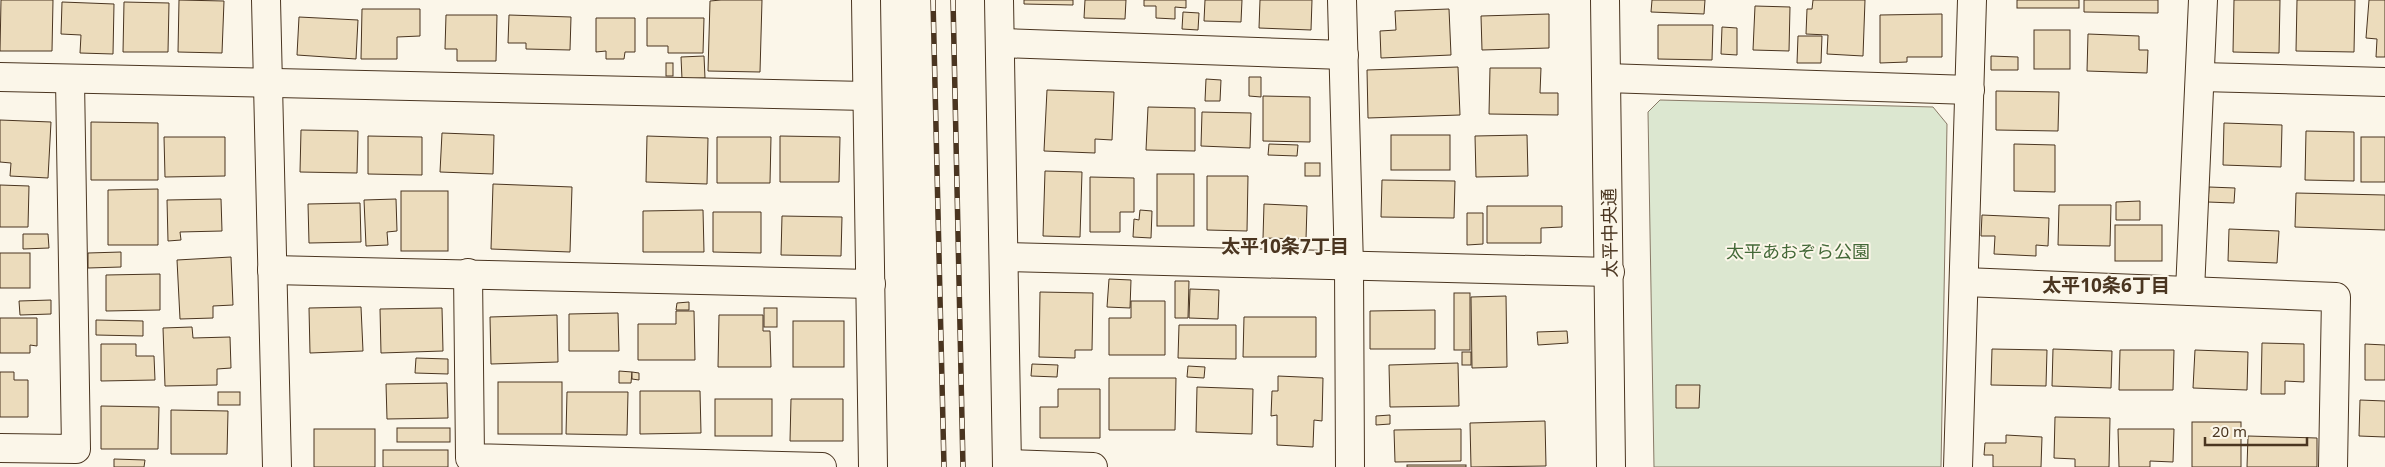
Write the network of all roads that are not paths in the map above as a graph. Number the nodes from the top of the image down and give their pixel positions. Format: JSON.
{"nodes":[{"id":1,"x":266,"y":0,"type":"edge"},
{"id":2,"x":866,"y":0,"type":"edge"},
{"id":3,"x":999,"y":0,"type":"edge"},
{"id":4,"x":1342,"y":0,"type":"edge"},
{"id":5,"x":1605,"y":0,"type":"edge"},
{"id":6,"x":1972,"y":0,"type":"edge"},
{"id":7,"x":2203,"y":0,"type":"edge"},
{"id":8,"x":1000,"y":43,"type":"junction"},
{"id":9,"x":1344,"y":55,"type":"junction"},
{"id":10,"x":0,"y":77,"type":"edge"},
{"id":11,"x":2201,"y":77,"type":"junction"},
{"id":12,"x":1606,"y":78,"type":"junction"},
{"id":13,"x":70,"y":80,"type":"junction"},
{"id":14,"x":268,"y":82,"type":"junction"},
{"id":15,"x":2385,"y":82,"type":"edge"},
{"id":16,"x":1970,"y":90,"type":"junction"},
{"id":17,"x":867,"y":96,"type":"junction"},
{"id":18,"x":1004,"y":257,"type":"junction"},
{"id":19,"x":1349,"y":267,"type":"junction"},
{"id":20,"x":272,"y":270,"type":"junction"},
{"id":21,"x":1610,"y":272,"type":"junction"},
{"id":22,"x":468,"y":273,"type":"junction"},
{"id":23,"x":1964,"y":282,"type":"junction"},
{"id":24,"x":871,"y":284,"type":"junction"},
{"id":25,"x":2190,"y":291,"type":"junction"},
{"id":26,"x":0,"y":448,"type":"edge"},
{"id":27,"x":1007,"y":466,"type":"edge"},
{"id":28,"x":277,"y":467,"type":"edge"},
{"id":29,"x":822,"y":467,"type":"edge"},
{"id":30,"x":873,"y":467,"type":"edge"},
{"id":31,"x":1094,"y":467,"type":"edge"},
{"id":32,"x":1350,"y":467,"type":"edge"},
{"id":33,"x":1611,"y":467,"type":"edge"},
{"id":34,"x":1958,"y":467,"type":"edge"},
{"id":35,"x":2333,"y":467,"type":"edge"}],
"edges":[{"from":1,"to":14,"type":"street"},
{"from":2,"to":17,"type":"street"},
{"from":3,"to":8,"type":"street"},
{"from":4,"to":9,"type":"street"},
{"from":5,"to":12,"type":"street","name":"太平中央通"},
{"from":6,"to":16,"type":"street"},
{"from":7,"to":11,"type":"street"},
{"from":8,"to":9,"type":"street"},
{"from":8,"to":18,"type":"street"},
{"from":9,"to":19,"type":"street"},
{"from":10,"to":13,"type":"street"},
{"from":11,"to":15,"type":"street"},
{"from":11,"to":25,"type":"street"},
{"from":12,"to":16,"type":"street"},
{"from":12,"to":21,"type":"street","name":"太平中央通"},
{"from":13,"to":14,"type":"street"},
{"from":13,"to":26,"type":"street"},
{"from":14,"to":17,"type":"street"},
{"from":14,"to":20,"type":"street"},
{"from":16,"to":23,"type":"street"},
{"from":17,"to":24,"type":"street"},
{"from":18,"to":19,"type":"street"},
{"from":18,"to":27,"type":"street"},
{"from":19,"to":21,"type":"street"},
{"from":19,"to":32,"type":"street"},
{"from":20,"to":22,"type":"street"},
{"from":20,"to":28,"type":"street"},
{"from":21,"to":33,"type":"street","name":"太平中央通"},
{"from":22,"to":24,"type":"street"},
{"from":22,"to":29,"type":"street"},
{"from":23,"to":25,"type":"street"},
{"from":23,"to":34,"type":"street"},
{"from":24,"to":30,"type":"street"},
{"from":25,"to":35,"type":"street"},
{"from":27,"to":31,"type":"street"}]}
